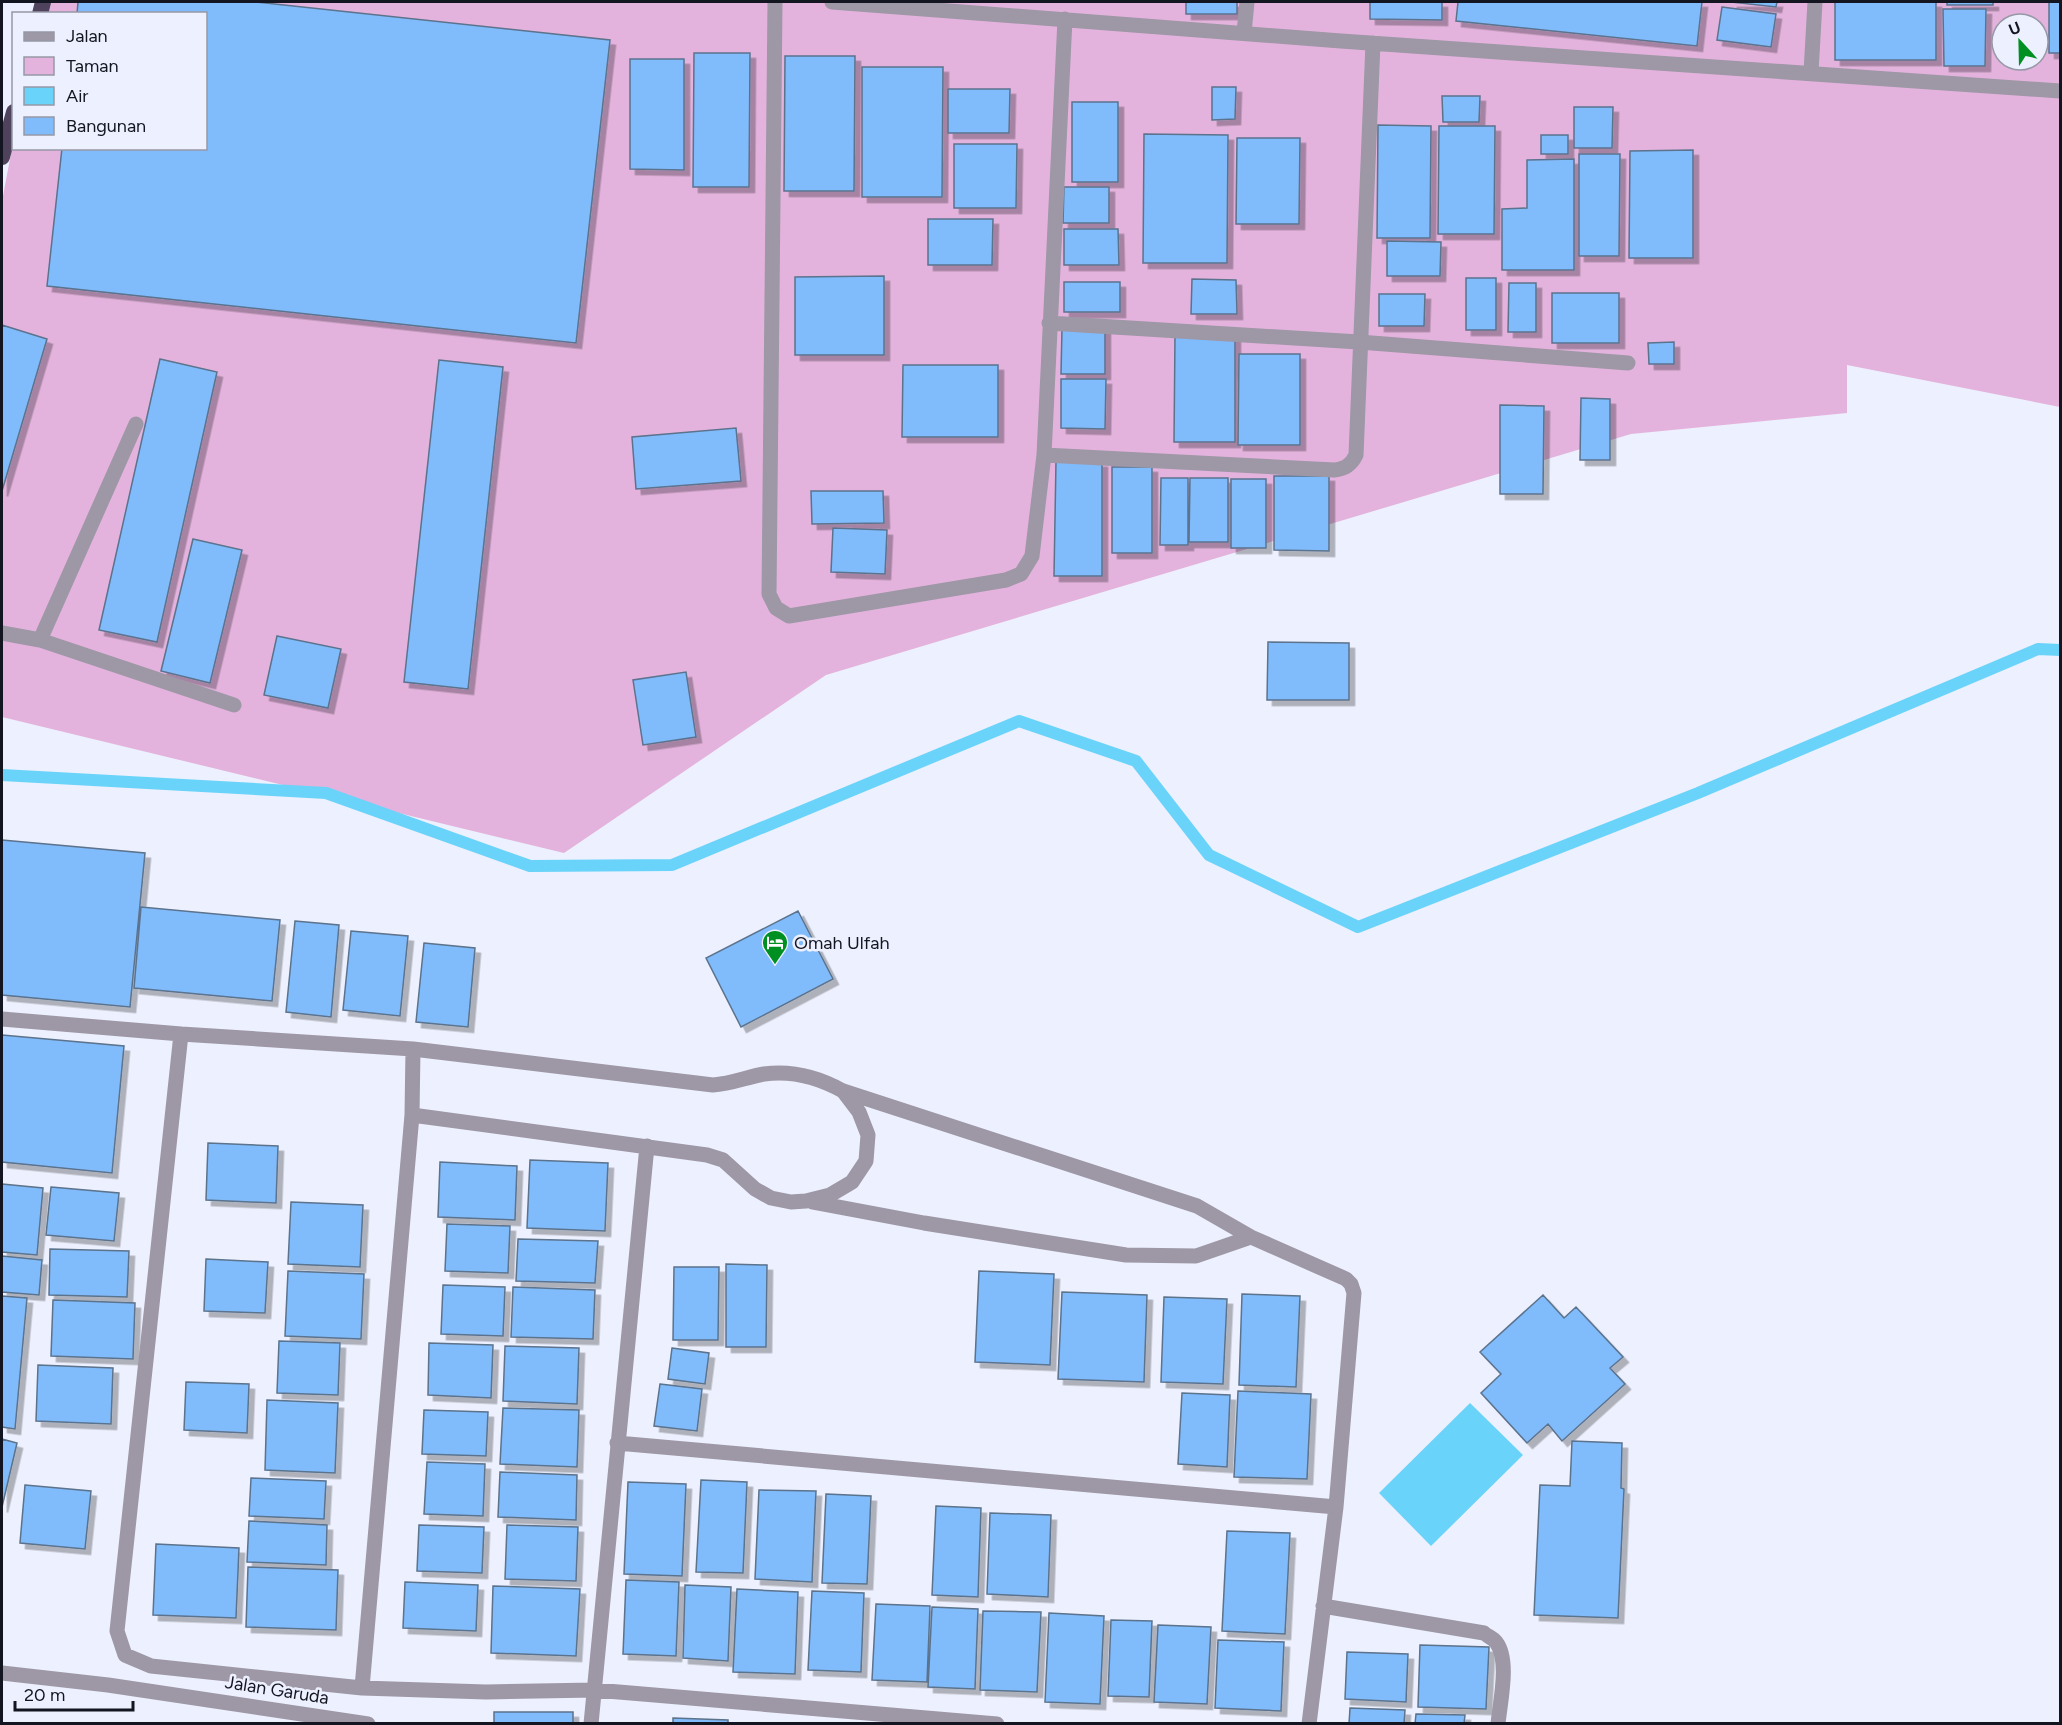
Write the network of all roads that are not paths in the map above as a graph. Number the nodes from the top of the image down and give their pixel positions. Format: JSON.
{"nodes":[{"id":1,"x":775,"y":2,"type":"edge"},
{"id":2,"x":832,"y":2,"type":"edge"},
{"id":3,"x":1247,"y":2,"type":"edge"},
{"id":4,"x":1815,"y":2,"type":"edge"},
{"id":5,"x":942,"y":6,"type":"edge"},
{"id":6,"x":1065,"y":19,"type":"junction"},
{"id":7,"x":1244,"y":33,"type":"junction"},
{"id":8,"x":1373,"y":43,"type":"junction"},
{"id":9,"x":1811,"y":72,"type":"junction"},
{"id":10,"x":2061,"y":91,"type":"edge"},
{"id":11,"x":12,"y":120,"type":"edge"},
{"id":12,"x":2,"y":157,"type":"edge"},
{"id":13,"x":1049,"y":323,"type":"junction"},
{"id":14,"x":1359,"y":342,"type":"junction"},
{"id":15,"x":1628,"y":363,"type":"dead end"},
{"id":16,"x":136,"y":424,"type":"dead end"},
{"id":17,"x":1044,"y":455,"type":"junction"},
{"id":18,"x":2,"y":633,"type":"edge"},
{"id":19,"x":40,"y":640,"type":"junction"},
{"id":20,"x":234,"y":705,"type":"dead end"},
{"id":21,"x":2,"y":1019,"type":"edge"},
{"id":22,"x":181,"y":1034,"type":"junction"},
{"id":23,"x":414,"y":1048,"type":"junction"},
{"id":24,"x":843,"y":1090,"type":"junction"},
{"id":25,"x":412,"y":1114,"type":"junction"},
{"id":26,"x":647,"y":1146,"type":"junction"},
{"id":27,"x":806,"y":1201,"type":"junction"},
{"id":28,"x":1251,"y":1237,"type":"junction"},
{"id":29,"x":617,"y":1443,"type":"junction"},
{"id":30,"x":1336,"y":1507,"type":"junction"},
{"id":31,"x":1323,"y":1606,"type":"junction"},
{"id":32,"x":2,"y":1673,"type":"edge"},
{"id":33,"x":362,"y":1688,"type":"junction"},
{"id":34,"x":595,"y":1690,"type":"junction"},
{"id":35,"x":368,"y":1724,"type":"edge"},
{"id":36,"x":591,"y":1724,"type":"edge"},
{"id":37,"x":997,"y":1724,"type":"edge"},
{"id":38,"x":1310,"y":1724,"type":"edge"},
{"id":39,"x":1498,"y":1724,"type":"edge"}],
"edges":[{"from":1,"to":17,"type":"street"},
{"from":2,"to":5,"type":"street"},
{"from":3,"to":7,"type":"street"},
{"from":4,"to":9,"type":"street"},
{"from":5,"to":6,"type":"street"},
{"from":6,"to":7,"type":"street"},
{"from":6,"to":13,"type":"street"},
{"from":7,"to":8,"type":"street"},
{"from":8,"to":9,"type":"street"},
{"from":8,"to":14,"type":"street"},
{"from":9,"to":10,"type":"street"},
{"from":11,"to":12,"type":"highway"},
{"from":13,"to":14,"type":"street"},
{"from":13,"to":17,"type":"street"},
{"from":14,"to":15,"type":"street"},
{"from":14,"to":17,"type":"street"},
{"from":16,"to":19,"type":"street"},
{"from":18,"to":19,"type":"street"},
{"from":19,"to":20,"type":"street"},
{"from":21,"to":22,"type":"street"},
{"from":22,"to":23,"type":"street"},
{"from":22,"to":33,"type":"street"},
{"from":23,"to":24,"type":"street"},
{"from":23,"to":25,"type":"street"},
{"from":24,"to":27,"type":"street"},
{"from":24,"to":28,"type":"street"},
{"from":25,"to":26,"type":"street"},
{"from":25,"to":33,"type":"street"},
{"from":26,"to":27,"type":"street"},
{"from":26,"to":29,"type":"street"},
{"from":27,"to":28,"type":"street"},
{"from":28,"to":30,"type":"street"},
{"from":29,"to":30,"type":"street"},
{"from":29,"to":34,"type":"street"},
{"from":30,"to":31,"type":"street"},
{"from":31,"to":38,"type":"street"},
{"from":31,"to":39,"type":"street"},
{"from":32,"to":35,"type":"street","name":"Jalan Garuda"},
{"from":33,"to":34,"type":"street"},
{"from":34,"to":36,"type":"street"},
{"from":34,"to":37,"type":"street"}]}
